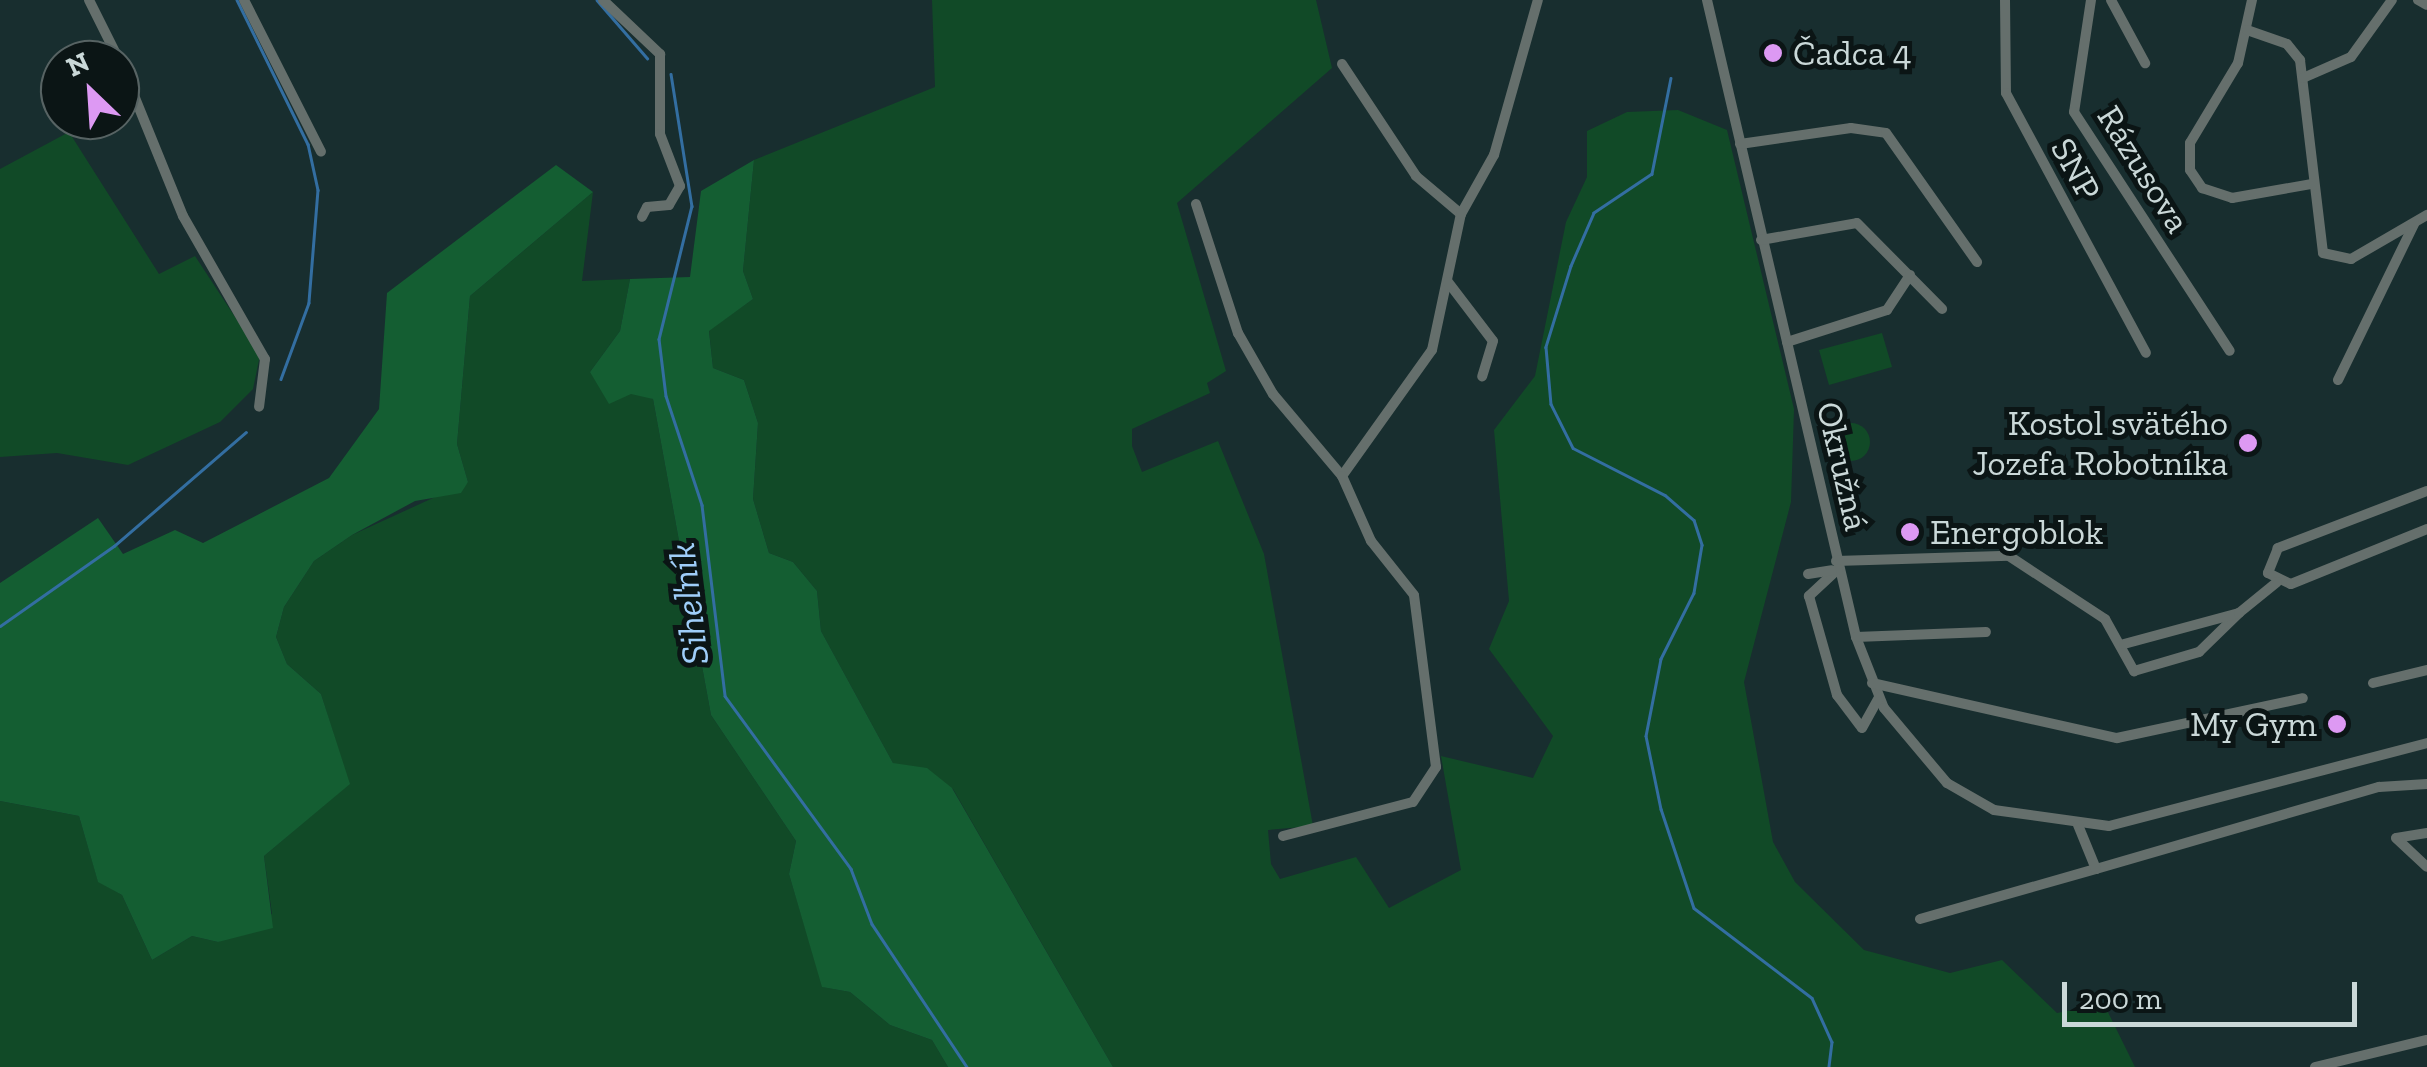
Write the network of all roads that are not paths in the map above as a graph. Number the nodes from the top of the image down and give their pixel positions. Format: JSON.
{"nodes":[{"id":1,"x":89,"y":0,"type":"edge"},
{"id":2,"x":244,"y":0,"type":"edge"},
{"id":3,"x":603,"y":0,"type":"edge"},
{"id":4,"x":1538,"y":0,"type":"edge"},
{"id":5,"x":1707,"y":0,"type":"edge"},
{"id":6,"x":2005,"y":0,"type":"edge"},
{"id":7,"x":2091,"y":0,"type":"edge"},
{"id":8,"x":2110,"y":0,"type":"edge"},
{"id":9,"x":2252,"y":0,"type":"edge"},
{"id":10,"x":2392,"y":0,"type":"edge"},
{"id":11,"x":2418,"y":0,"type":"edge"},
{"id":12,"x":2427,"y":5,"type":"edge"},
{"id":13,"x":2247,"y":30,"type":"junction"},
{"id":14,"x":109,"y":40,"type":"edge"},
{"id":15,"x":2145,"y":63,"type":"dead end"},
{"id":16,"x":1342,"y":64,"type":"dead end"},
{"id":17,"x":2303,"y":78,"type":"junction"},
{"id":18,"x":140,"y":110,"type":"edge"},
{"id":19,"x":1740,"y":144,"type":"junction"},
{"id":20,"x":321,"y":152,"type":"dead end"},
{"id":21,"x":2311,"y":184,"type":"junction"},
{"id":22,"x":1196,"y":204,"type":"dead end"},
{"id":23,"x":1461,"y":214,"type":"junction"},
{"id":24,"x":2427,"y":215,"type":"edge"},
{"id":25,"x":642,"y":217,"type":"dead end"},
{"id":26,"x":2415,"y":222,"type":"junction"},
{"id":27,"x":1761,"y":240,"type":"junction"},
{"id":28,"x":1976,"y":262,"type":"dead end"},
{"id":29,"x":1910,"y":275,"type":"junction"},
{"id":30,"x":1448,"y":282,"type":"junction"},
{"id":31,"x":1942,"y":309,"type":"dead end"},
{"id":32,"x":1787,"y":342,"type":"junction"},
{"id":33,"x":2230,"y":351,"type":"dead end"},
{"id":34,"x":2146,"y":353,"type":"dead end"},
{"id":35,"x":1482,"y":376,"type":"dead end"},
{"id":36,"x":2338,"y":380,"type":"dead end"},
{"id":37,"x":259,"y":407,"type":"dead end"},
{"id":38,"x":1342,"y":476,"type":"junction"},
{"id":39,"x":2427,"y":492,"type":"edge"},
{"id":40,"x":2427,"y":529,"type":"edge"},
{"id":41,"x":1837,"y":565,"type":"junction"},
{"id":42,"x":1808,"y":574,"type":"dead end"},
{"id":43,"x":2277,"y":582,"type":"junction"},
{"id":44,"x":2238,"y":613,"type":"junction"},
{"id":45,"x":1986,"y":632,"type":"dead end"},
{"id":46,"x":1856,"y":637,"type":"junction"},
{"id":47,"x":2124,"y":644,"type":"junction"},
{"id":48,"x":2427,"y":670,"type":"edge"},
{"id":49,"x":1872,"y":683,"type":"junction"},
{"id":50,"x":2374,"y":684,"type":"dead end"},
{"id":51,"x":1879,"y":697,"type":"junction"},
{"id":52,"x":2303,"y":698,"type":"dead end"},
{"id":53,"x":2427,"y":743,"type":"edge"},
{"id":54,"x":2427,"y":784,"type":"edge"},
{"id":55,"x":2078,"y":825,"type":"junction"},
{"id":56,"x":2427,"y":833,"type":"edge"},
{"id":57,"x":1283,"y":836,"type":"dead end"},
{"id":58,"x":2427,"y":867,"type":"edge"},
{"id":59,"x":2096,"y":870,"type":"junction"},
{"id":60,"x":1920,"y":919,"type":"dead end"},
{"id":61,"x":2427,"y":1040,"type":"edge"},
{"id":62,"x":2315,"y":1067,"type":"edge"}],
"edges":[{"from":1,"to":14,"type":"street"},
{"from":2,"to":20,"type":"street"},
{"from":3,"to":25,"type":"street"},
{"from":4,"to":23,"type":"street"},
{"from":5,"to":19,"type":"street","name":"Okružná"},
{"from":6,"to":34,"type":"street","name":"SNP"},
{"from":7,"to":33,"type":"street","name":"Rázusova"},
{"from":8,"to":15,"type":"street"},
{"from":9,"to":13,"type":"street"},
{"from":10,"to":17,"type":"street"},
{"from":11,"to":12,"type":"street"},
{"from":13,"to":17,"type":"street"},
{"from":13,"to":21,"type":"street"},
{"from":16,"to":23,"type":"street"},
{"from":17,"to":21,"type":"street"},
{"from":18,"to":37,"type":"street"},
{"from":19,"to":27,"type":"street","name":"Okružná"},
{"from":19,"to":28,"type":"street"},
{"from":21,"to":26,"type":"street"},
{"from":22,"to":38,"type":"street"},
{"from":23,"to":30,"type":"street"},
{"from":24,"to":26,"type":"street"},
{"from":26,"to":36,"type":"street"},
{"from":27,"to":29,"type":"street"},
{"from":27,"to":32,"type":"street","name":"Okružná"},
{"from":29,"to":31,"type":"street"},
{"from":29,"to":32,"type":"street"},
{"from":30,"to":35,"type":"street"},
{"from":30,"to":38,"type":"street"},
{"from":32,"to":41,"type":"street","name":"Okružná"},
{"from":38,"to":57,"type":"street"},
{"from":39,"to":43,"type":"street"},
{"from":40,"to":43,"type":"street"},
{"from":41,"to":42,"type":"street"},
{"from":41,"to":46,"type":"street","name":"Okružná"},
{"from":41,"to":47,"type":"street"},
{"from":41,"to":51,"type":"street"},
{"from":43,"to":44,"type":"street"},
{"from":44,"to":47,"type":"street"},
{"from":44,"to":47,"type":"street"},
{"from":45,"to":46,"type":"street"},
{"from":46,"to":49,"type":"street","name":"Okružná"},
{"from":48,"to":50,"type":"street"},
{"from":49,"to":51,"type":"street","name":"Okružná"},
{"from":49,"to":52,"type":"street"},
{"from":51,"to":55,"type":"street","name":"Okružná"},
{"from":53,"to":55,"type":"street","name":"Okružná"},
{"from":54,"to":59,"type":"street"},
{"from":55,"to":59,"type":"street"},
{"from":56,"to":58,"type":"street"},
{"from":59,"to":60,"type":"street"},
{"from":61,"to":62,"type":"street"}]}
